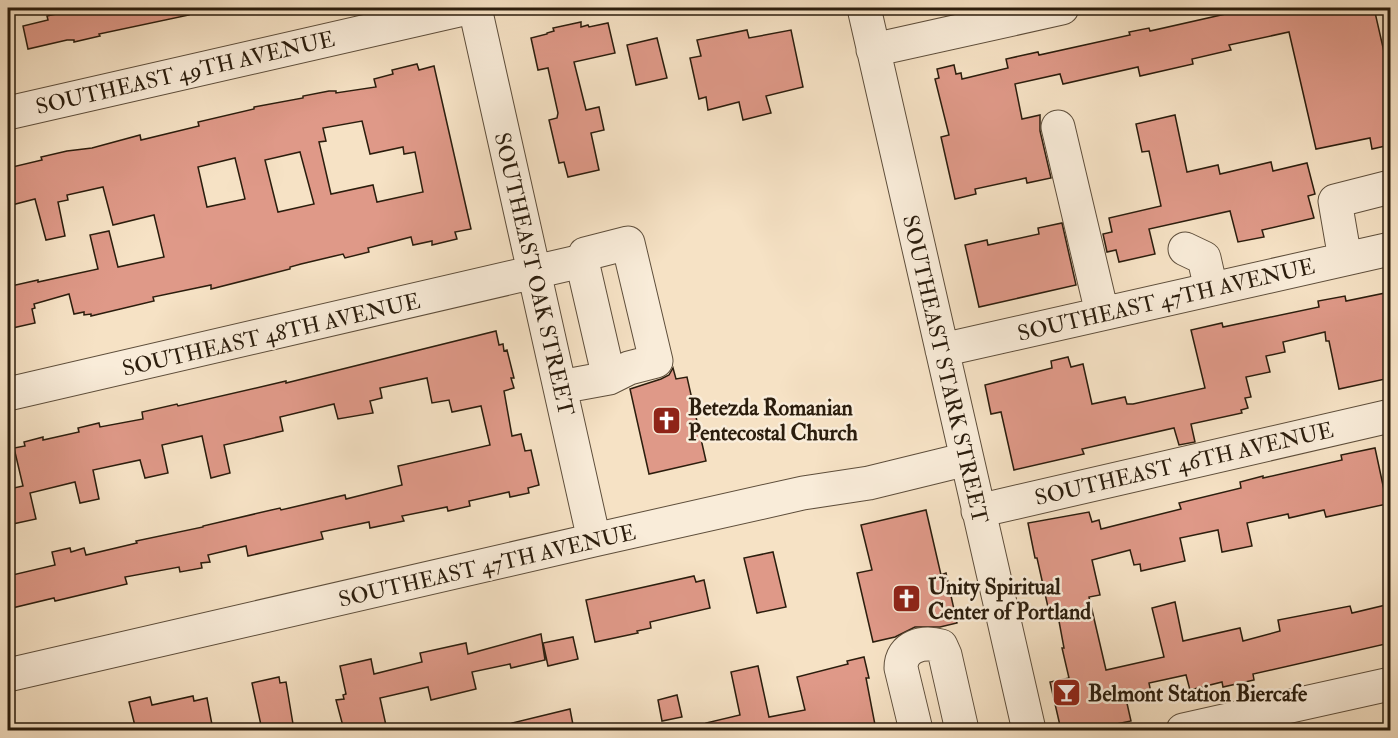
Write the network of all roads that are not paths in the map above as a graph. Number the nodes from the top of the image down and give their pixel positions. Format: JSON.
{"nodes":[{"id":1,"x":468,"y":8,"type":"edge"},
{"id":2,"x":475,"y":8,"type":"edge"},
{"id":3,"x":864,"y":8,"type":"edge"},
{"id":4,"x":1062,"y":8,"type":"edge"},
{"id":5,"x":873,"y":50,"type":"junction"},
{"id":6,"x":8,"y":113,"type":"edge"},
{"id":7,"x":1058,"y":127,"type":"dead end"},
{"id":8,"x":1390,"y":187,"type":"edge"},
{"id":9,"x":1185,"y":249,"type":"dead end"},
{"id":10,"x":1390,"y":249,"type":"edge"},
{"id":11,"x":1345,"y":259,"type":"junction"},
{"id":12,"x":582,"y":261,"type":"junction"},
{"id":13,"x":535,"y":273,"type":"junction"},
{"id":14,"x":1211,"y":289,"type":"junction"},
{"id":15,"x":1102,"y":313,"type":"junction"},
{"id":16,"x":942,"y":350,"type":"junction"},
{"id":17,"x":609,"y":378,"type":"junction"},
{"id":18,"x":560,"y":387,"type":"junction"},
{"id":19,"x":8,"y":394,"type":"edge"},
{"id":20,"x":1390,"y":416,"type":"edge"},
{"id":21,"x":967,"y":459,"type":"junction"},
{"id":22,"x":978,"y":511,"type":"junction"},
{"id":23,"x":594,"y":540,"type":"junction"},
{"id":24,"x":8,"y":675,"type":"edge"},
{"id":25,"x":1390,"y":684,"type":"edge"},
{"id":26,"x":1299,"y":718,"type":"edge"},
{"id":27,"x":916,"y":730,"type":"edge"},
{"id":28,"x":962,"y":730,"type":"edge"},
{"id":29,"x":1029,"y":730,"type":"edge"},
{"id":30,"x":1183,"y":730,"type":"edge"}],
"edges":[{"from":1,"to":6,"type":"street","name":"SOUTHEAST 49TH AVENUE"},
{"from":2,"to":13,"type":"street","name":"SOUTHEAST OAK STREET"},
{"from":3,"to":5,"type":"street","name":"SOUTHEAST STARK STREET"},
{"from":4,"to":5,"type":"street"},
{"from":5,"to":16,"type":"street","name":"SOUTHEAST STARK STREET"},
{"from":7,"to":15,"type":"street"},
{"from":8,"to":11,"type":"street"},
{"from":9,"to":14,"type":"street"},
{"from":10,"to":11,"type":"street","name":"SOUTHEAST 47TH AVENUE"},
{"from":11,"to":14,"type":"street","name":"SOUTHEAST 47TH AVENUE"},
{"from":12,"to":13,"type":"street","name":"SOUTHEAST 48TH AVENUE"},
{"from":12,"to":17,"type":"street"},
{"from":12,"to":17,"type":"street","name":"SOUTHEAST 48TH AVENUE"},
{"from":13,"to":18,"type":"street","name":"SOUTHEAST OAK STREET"},
{"from":13,"to":19,"type":"street","name":"SOUTHEAST 48TH AVENUE"},
{"from":14,"to":15,"type":"street","name":"SOUTHEAST 47TH AVENUE"},
{"from":15,"to":16,"type":"street","name":"SOUTHEAST 47TH AVENUE"},
{"from":16,"to":21,"type":"street","name":"SOUTHEAST STARK STREET"},
{"from":17,"to":18,"type":"street"},
{"from":18,"to":23,"type":"street","name":"SOUTHEAST OAK STREET"},
{"from":20,"to":22,"type":"street","name":"SOUTHEAST 46TH AVENUE"},
{"from":21,"to":22,"type":"street","name":"SOUTHEAST STARK STREET"},
{"from":21,"to":23,"type":"street","name":"SOUTHEAST 47TH AVENUE"},
{"from":22,"to":29,"type":"street","name":"SOUTHEAST STARK STREET"},
{"from":23,"to":24,"type":"street","name":"SOUTHEAST 47TH AVENUE"},
{"from":25,"to":26,"type":"street"},
{"from":26,"to":30,"type":"street"},
{"from":27,"to":28,"type":"street"}]}
